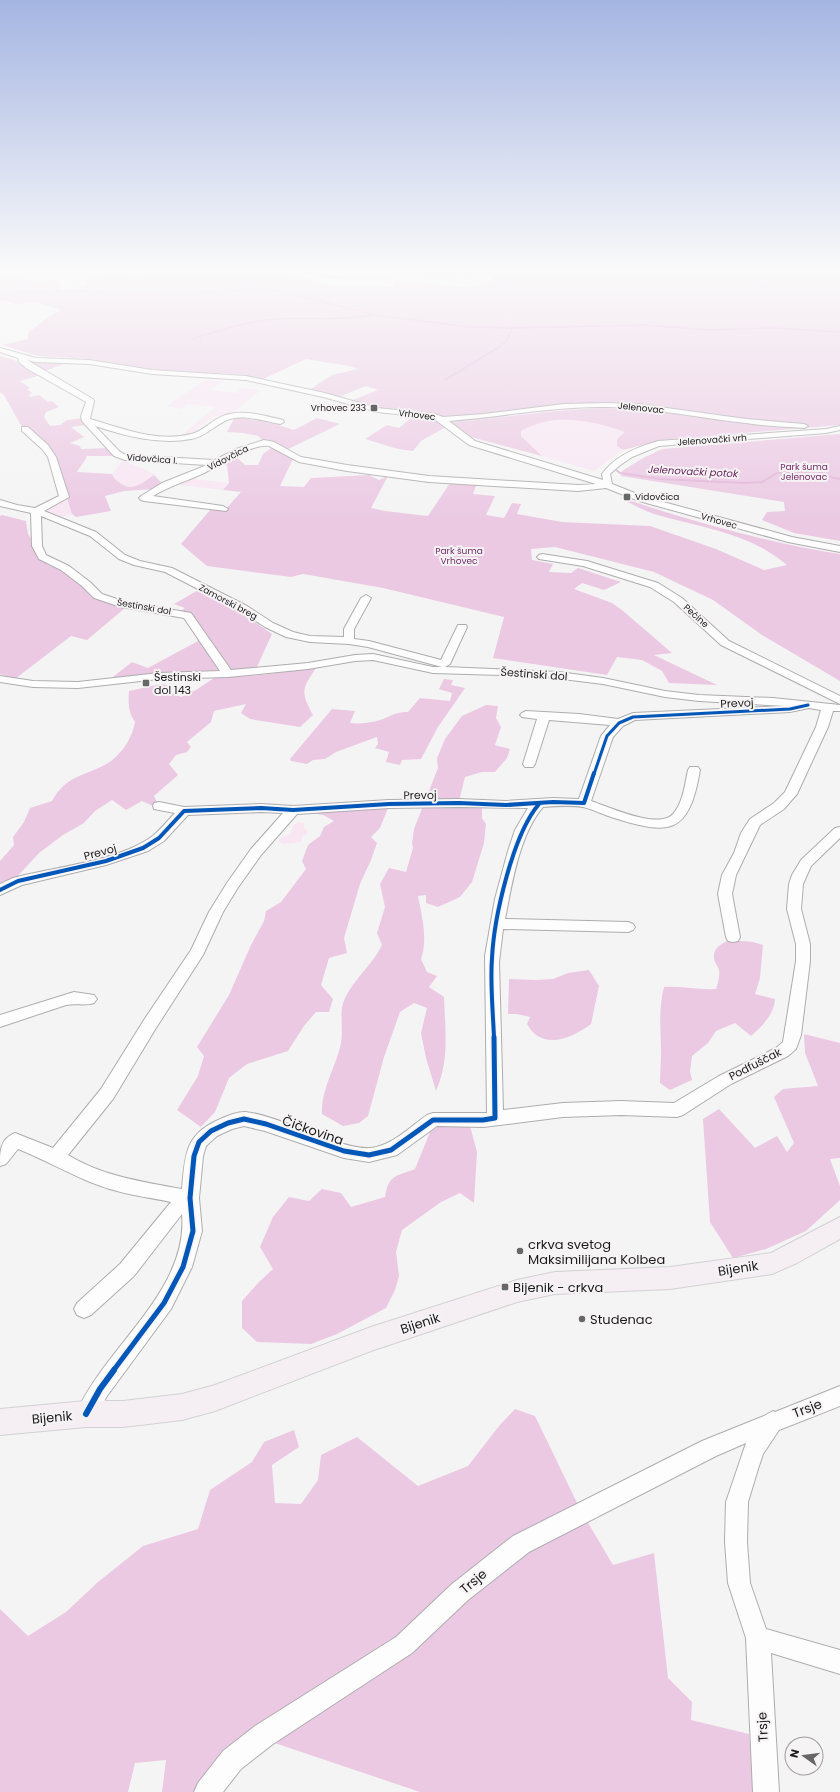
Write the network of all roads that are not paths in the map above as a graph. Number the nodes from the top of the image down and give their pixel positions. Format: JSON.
{"nodes":[{"id":1,"x":8,"y":353,"type":"edge"},
{"id":2,"x":22,"y":357,"type":"junction"},
{"id":3,"x":442,"y":419,"type":"junction"},
{"id":4,"x":86,"y":420,"type":"junction"},
{"id":5,"x":280,"y":422,"type":"dead end"},
{"id":6,"x":25,"y":429,"type":"dead end"},
{"id":7,"x":838,"y":429,"type":"edge"},
{"id":8,"x":217,"y":463,"type":"junction"},
{"id":9,"x":608,"y":485,"type":"junction"},
{"id":10,"x":0,"y":503,"type":"edge"},
{"id":11,"x":223,"y":510,"type":"dead end"},
{"id":12,"x":36,"y":511,"type":"junction"},
{"id":13,"x":840,"y":548,"type":"edge"},
{"id":14,"x":542,"y":557,"type":"dead end"},
{"id":15,"x":366,"y":598,"type":"dead end"},
{"id":16,"x":462,"y":627,"type":"dead end"},
{"id":17,"x":349,"y":641,"type":"junction"},
{"id":18,"x":444,"y":664,"type":"junction"},
{"id":19,"x":467,"y":670,"type":"junction"},
{"id":20,"x":228,"y":674,"type":"junction"},
{"id":21,"x":0,"y":679,"type":"edge"},
{"id":22,"x":808,"y":705,"type":"junction"},
{"id":23,"x":836,"y":705,"type":"edge"},
{"id":24,"x":526,"y":716,"type":"dead end"},
{"id":25,"x":544,"y":716,"type":"junction"},
{"id":26,"x":619,"y":723,"type":"junction"},
{"id":27,"x":529,"y":764,"type":"dead end"},
{"id":28,"x":694,"y":770,"type":"dead end"},
{"id":29,"x":584,"y":803,"type":"junction"},
{"id":30,"x":539,"y":804,"type":"junction"},
{"id":31,"x":159,"y":806,"type":"dead end"},
{"id":32,"x":293,"y":810,"type":"junction"},
{"id":33,"x":184,"y":811,"type":"junction"},
{"id":34,"x":837,"y":840,"type":"edge"},
{"id":35,"x":0,"y":890,"type":"edge"},
{"id":36,"x":498,"y":924,"type":"junction"},
{"id":37,"x":628,"y":927,"type":"dead end"},
{"id":38,"x":733,"y":937,"type":"dead end"},
{"id":39,"x":89,"y":999,"type":"dead end"},
{"id":40,"x":0,"y":1021,"type":"edge"},
{"id":41,"x":495,"y":1118,"type":"junction"},
{"id":42,"x":56,"y":1157,"type":"junction"},
{"id":43,"x":0,"y":1159,"type":"edge"},
{"id":44,"x":190,"y":1198,"type":"junction"},
{"id":45,"x":840,"y":1227,"type":"edge"},
{"id":46,"x":84,"y":1309,"type":"dead end"},
{"id":47,"x":840,"y":1396,"type":"edge"},
{"id":48,"x":86,"y":1414,"type":"junction"},
{"id":49,"x":773,"y":1421,"type":"junction"},
{"id":50,"x":0,"y":1422,"type":"edge"},
{"id":51,"x":758,"y":1638,"type":"junction"},
{"id":52,"x":840,"y":1662,"type":"edge"},
{"id":53,"x":207,"y":1792,"type":"edge"},
{"id":54,"x":766,"y":1792,"type":"edge"}],
"edges":[{"from":1,"to":2,"type":"street","name":"Vrhovec"},
{"from":2,"to":3,"type":"street","name":"Vrhovec"},
{"from":2,"to":4,"type":"street"},
{"from":3,"to":7,"type":"street","name":"Jelenovac"},
{"from":3,"to":9,"type":"street","name":"Vrhovec"},
{"from":4,"to":5,"type":"street"},
{"from":4,"to":8,"type":"street","name":"Vidovčica I."},
{"from":6,"to":12,"type":"street"},
{"from":7,"to":9,"type":"street","name":"Jelenovački vrh"},
{"from":8,"to":9,"type":"street","name":"Vidovčica"},
{"from":8,"to":11,"type":"street","name":"Vidovčica"},
{"from":9,"to":13,"type":"street","name":"Vrhovec"},
{"from":10,"to":12,"type":"street","name":"Zamorski breg"},
{"from":12,"to":17,"type":"street","name":"Zamorski breg"},
{"from":12,"to":20,"type":"street","name":"Šestinski dol"},
{"from":14,"to":23,"type":"street","name":"Pećine"},
{"from":15,"to":17,"type":"street"},
{"from":16,"to":18,"type":"street"},
{"from":17,"to":18,"type":"street","name":"Zamorski breg"},
{"from":18,"to":19,"type":"street","name":"Zamorski breg"},
{"from":19,"to":20,"type":"street","name":"Šestinski dol"},
{"from":19,"to":22,"type":"street","name":"Šestinski dol"},
{"from":20,"to":21,"type":"street","name":"Šestinski dol"},
{"from":22,"to":23,"type":"street","name":"Šestinski dol"},
{"from":22,"to":26,"type":"street","name":"Prevoj"},
{"from":23,"to":38,"type":"street"},
{"from":24,"to":25,"type":"street","name":"Prevoj"},
{"from":25,"to":26,"type":"street","name":"Prevoj"},
{"from":25,"to":27,"type":"street"},
{"from":26,"to":29,"type":"street"},
{"from":28,"to":29,"type":"street","name":"Prevoj"},
{"from":29,"to":30,"type":"street","name":"Prevoj"},
{"from":30,"to":32,"type":"street","name":"Prevoj"},
{"from":30,"to":36,"type":"street"},
{"from":31,"to":33,"type":"street","name":"Prevoj"},
{"from":32,"to":33,"type":"street","name":"Prevoj"},
{"from":32,"to":42,"type":"street"},
{"from":33,"to":35,"type":"street","name":"Prevoj"},
{"from":34,"to":41,"type":"street","name":"Podfuščak"},
{"from":36,"to":37,"type":"street"},
{"from":36,"to":41,"type":"street"},
{"from":39,"to":40,"type":"street"},
{"from":41,"to":44,"type":"street","name":"Čičkovina"},
{"from":42,"to":43,"type":"street"},
{"from":42,"to":44,"type":"street"},
{"from":44,"to":46,"type":"street"},
{"from":44,"to":48,"type":"street","name":"Čičkovina"},
{"from":45,"to":48,"type":"main road","name":"Bijenik"},
{"from":47,"to":49,"type":"street","name":"Trsje"},
{"from":48,"to":50,"type":"main road","name":"Bijenik"},
{"from":49,"to":51,"type":"street","name":"Trsje"},
{"from":49,"to":53,"type":"street","name":"Trsje"},
{"from":51,"to":52,"type":"street"},
{"from":51,"to":54,"type":"street","name":"Trsje"}]}
